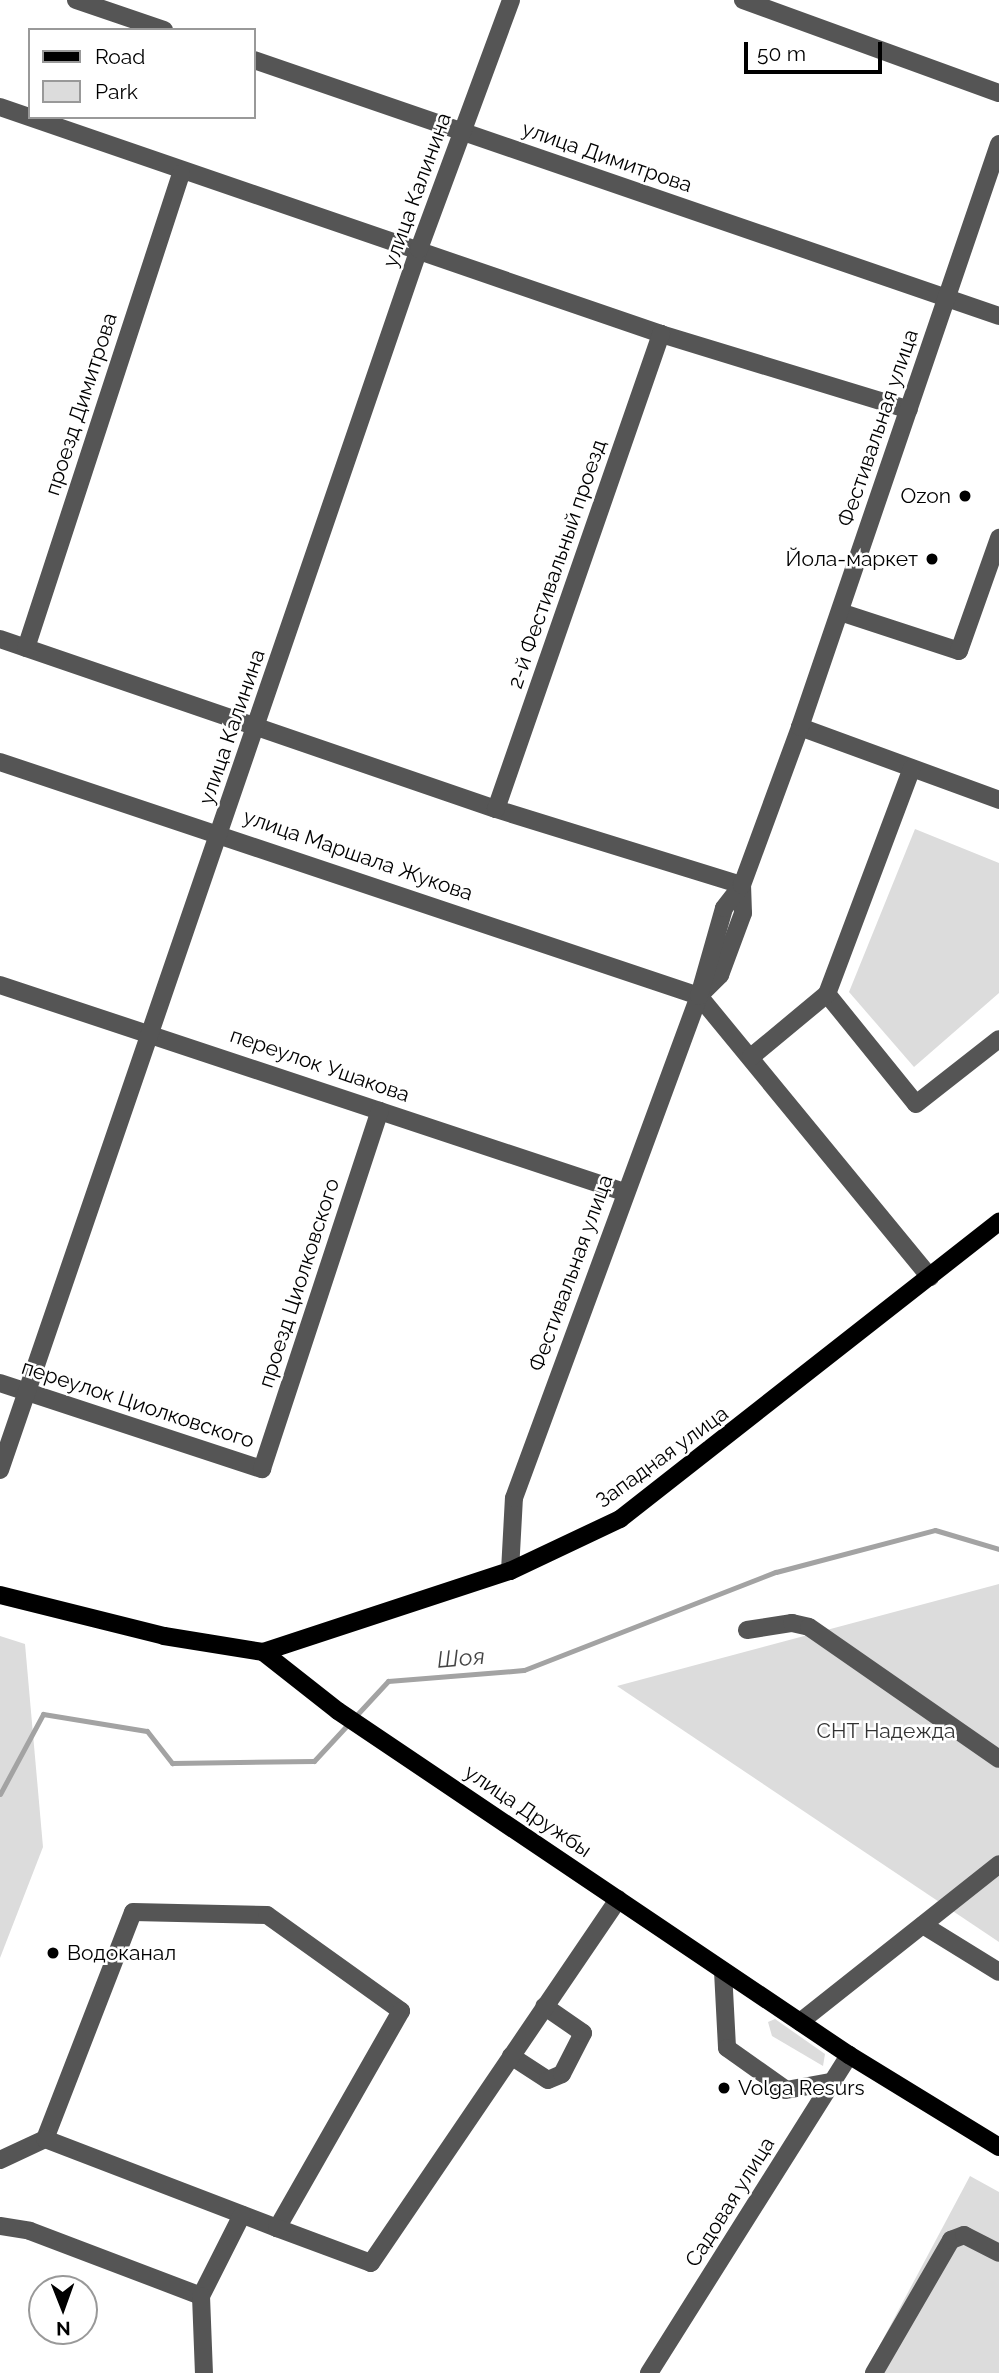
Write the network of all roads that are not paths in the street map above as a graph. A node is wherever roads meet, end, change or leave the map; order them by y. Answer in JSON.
{"nodes":[{"id":1,"x":76,"y":0,"type":"edge"},
{"id":2,"x":511,"y":0,"type":"edge"},
{"id":3,"x":743,"y":0,"type":"edge"},
{"id":4,"x":768,"y":4,"type":"edge"},
{"id":5,"x":158,"y":28,"type":"edge"},
{"id":6,"x":256,"y":61,"type":"edge"},
{"id":7,"x":999,"y":93,"type":"edge"},
{"id":8,"x":0,"y":107,"type":"edge"},
{"id":9,"x":28,"y":117,"type":"edge"},
{"id":10,"x":32,"y":119,"type":"edge"},
{"id":11,"x":463,"y":131,"type":"junction"},
{"id":12,"x":999,"y":144,"type":"edge"},
{"id":13,"x":181,"y":174,"type":"junction"},
{"id":14,"x":419,"y":249,"type":"junction"},
{"id":15,"x":945,"y":297,"type":"junction"},
{"id":16,"x":999,"y":316,"type":"edge"},
{"id":17,"x":661,"y":334,"type":"junction"},
{"id":18,"x":909,"y":410,"type":"junction"},
{"id":19,"x":999,"y":538,"type":"edge"},
{"id":20,"x":839,"y":612,"type":"junction"},
{"id":21,"x":0,"y":639,"type":"edge"},
{"id":22,"x":26,"y":648,"type":"junction"},
{"id":23,"x":256,"y":727,"type":"junction"},
{"id":24,"x":800,"y":727,"type":"junction"},
{"id":25,"x":0,"y":762,"type":"edge"},
{"id":26,"x":912,"y":768,"type":"junction"},
{"id":27,"x":999,"y":800,"type":"edge"},
{"id":28,"x":496,"y":809,"type":"junction"},
{"id":29,"x":221,"y":832,"type":"junction"},
{"id":30,"x":742,"y":885,"type":"junction"},
{"id":31,"x":0,"y":985,"type":"edge"},
{"id":32,"x":827,"y":994,"type":"junction"},
{"id":33,"x":699,"y":996,"type":"junction"},
{"id":34,"x":150,"y":1031,"type":"junction"},
{"id":35,"x":999,"y":1039,"type":"edge"},
{"id":36,"x":751,"y":1058,"type":"junction"},
{"id":37,"x":380,"y":1111,"type":"junction"},
{"id":38,"x":624,"y":1192,"type":"junction"},
{"id":39,"x":999,"y":1222,"type":"edge"},
{"id":40,"x":930,"y":1277,"type":"junction"},
{"id":41,"x":0,"y":1383,"type":"edge"},
{"id":42,"x":24,"y":1391,"type":"junction"},
{"id":43,"x":261,"y":1469,"type":"joint"},
{"id":44,"x":0,"y":1470,"type":"edge"},
{"id":45,"x":510,"y":1571,"type":"junction"},
{"id":46,"x":0,"y":1595,"type":"edge"},
{"id":47,"x":747,"y":1630,"type":"dead end"},
{"id":48,"x":262,"y":1652,"type":"junction"},
{"id":49,"x":999,"y":1759,"type":"edge"},
{"id":50,"x":999,"y":1864,"type":"edge"},
{"id":51,"x":618,"y":1899,"type":"junction"},
{"id":52,"x":923,"y":1925,"type":"junction"},
{"id":53,"x":723,"y":1970,"type":"junction"},
{"id":54,"x":999,"y":1972,"type":"edge"},
{"id":55,"x":544,"y":2006,"type":"junction"},
{"id":56,"x":800,"y":2022,"type":"junction"},
{"id":57,"x":849,"y":2055,"type":"junction"},
{"id":58,"x":511,"y":2056,"type":"junction"},
{"id":59,"x":831,"y":2082,"type":"junction"},
{"id":60,"x":45,"y":2138,"type":"junction"},
{"id":61,"x":999,"y":2147,"type":"edge"},
{"id":62,"x":0,"y":2160,"type":"edge"},
{"id":63,"x":242,"y":2215,"type":"junction"},
{"id":64,"x":0,"y":2226,"type":"edge"},
{"id":65,"x":277,"y":2228,"type":"junction"},
{"id":66,"x":999,"y":2253,"type":"edge"},
{"id":67,"x":201,"y":2296,"type":"junction"},
{"id":68,"x":204,"y":2373,"type":"edge"},
{"id":69,"x":649,"y":2373,"type":"edge"},
{"id":70,"x":874,"y":2373,"type":"edge"}],
"edges":[{"from":1,"to":5,"type":"street"},
{"from":2,"to":11,"type":"street","name":"улица Калинина"},
{"from":3,"to":4,"type":"street"},
{"from":4,"to":7,"type":"street"},
{"from":6,"to":11,"type":"street","name":"улица Димитрова"},
{"from":8,"to":9,"type":"street"},
{"from":10,"to":13,"type":"street"},
{"from":11,"to":14,"type":"street","name":"улица Калинина"},
{"from":11,"to":15,"type":"street","name":"улица Димитрова"},
{"from":12,"to":15,"type":"street","name":"Фестивальная улица"},
{"from":13,"to":14,"type":"street"},
{"from":13,"to":22,"type":"street","name":"проезд Димитрова"},
{"from":14,"to":17,"type":"street"},
{"from":14,"to":23,"type":"street","name":"улица Калинина"},
{"from":15,"to":16,"type":"street","name":"улица Димитрова"},
{"from":15,"to":18,"type":"street","name":"Фестивальная улица"},
{"from":17,"to":18,"type":"street"},
{"from":17,"to":28,"type":"street","name":"2-й Фестивальный проезд"},
{"from":18,"to":20,"type":"street","name":"Фестивальная улица"},
{"from":19,"to":20,"type":"street"},
{"from":20,"to":24,"type":"street","name":"Фестивальная улица"},
{"from":21,"to":22,"type":"street"},
{"from":22,"to":23,"type":"street"},
{"from":23,"to":28,"type":"street"},
{"from":23,"to":29,"type":"street","name":"улица Калинина"},
{"from":24,"to":26,"type":"street"},
{"from":24,"to":30,"type":"street","name":"Фестивальная улица"},
{"from":25,"to":29,"type":"street","name":"улица Маршала Жукова"},
{"from":26,"to":27,"type":"street"},
{"from":26,"to":32,"type":"street"},
{"from":28,"to":30,"type":"street"},
{"from":29,"to":33,"type":"street","name":"улица Маршала Жукова"},
{"from":29,"to":34,"type":"street","name":"улица Калинина"},
{"from":30,"to":33,"type":"street","name":"Фестивальная улица"},
{"from":31,"to":34,"type":"street","name":"переулок Ушакова"},
{"from":32,"to":35,"type":"street"},
{"from":32,"to":36,"type":"street"},
{"from":33,"to":36,"type":"street"},
{"from":33,"to":38,"type":"street","name":"Фестивальная улица"},
{"from":34,"to":37,"type":"street","name":"переулок Ушакова"},
{"from":34,"to":42,"type":"street","name":"улица Калинина"},
{"from":36,"to":40,"type":"street"},
{"from":37,"to":38,"type":"street","name":"переулок Ушакова"},
{"from":37,"to":43,"type":"street","name":"проезд Циолковского"},
{"from":38,"to":45,"type":"street","name":"Фестивальная улица"},
{"from":39,"to":40,"type":"main road","name":"Западная улица"},
{"from":40,"to":45,"type":"main road","name":"Западная улица"},
{"from":41,"to":42,"type":"street","name":"переулок Циолковского"},
{"from":42,"to":43,"type":"street","name":"переулок Циолковского"},
{"from":42,"to":44,"type":"street","name":"улица Калинина"},
{"from":45,"to":48,"type":"main road","name":"Западная улица"},
{"from":46,"to":48,"type":"main road","name":"улица Дружбы"},
{"from":47,"to":49,"type":"street"},
{"from":48,"to":51,"type":"main road","name":"улица Дружбы"},
{"from":50,"to":52,"type":"street"},
{"from":51,"to":53,"type":"main road","name":"улица Дружбы"},
{"from":51,"to":55,"type":"street"},
{"from":52,"to":54,"type":"street"},
{"from":52,"to":56,"type":"street"},
{"from":53,"to":56,"type":"main road","name":"улица Дружбы"},
{"from":53,"to":59,"type":"street"},
{"from":55,"to":58,"type":"street"},
{"from":55,"to":58,"type":"street"},
{"from":56,"to":57,"type":"main road","name":"улица Дружбы"},
{"from":57,"to":59,"type":"street","name":"Садовая улица"},
{"from":57,"to":61,"type":"main road","name":"улица Дружбы"},
{"from":58,"to":65,"type":"street"},
{"from":59,"to":69,"type":"street","name":"Садовая улица"},
{"from":60,"to":62,"type":"street"},
{"from":60,"to":63,"type":"street"},
{"from":60,"to":65,"type":"street"},
{"from":63,"to":65,"type":"street"},
{"from":63,"to":67,"type":"street"},
{"from":64,"to":67,"type":"street"},
{"from":66,"to":70,"type":"street"},
{"from":67,"to":68,"type":"street"}]}
